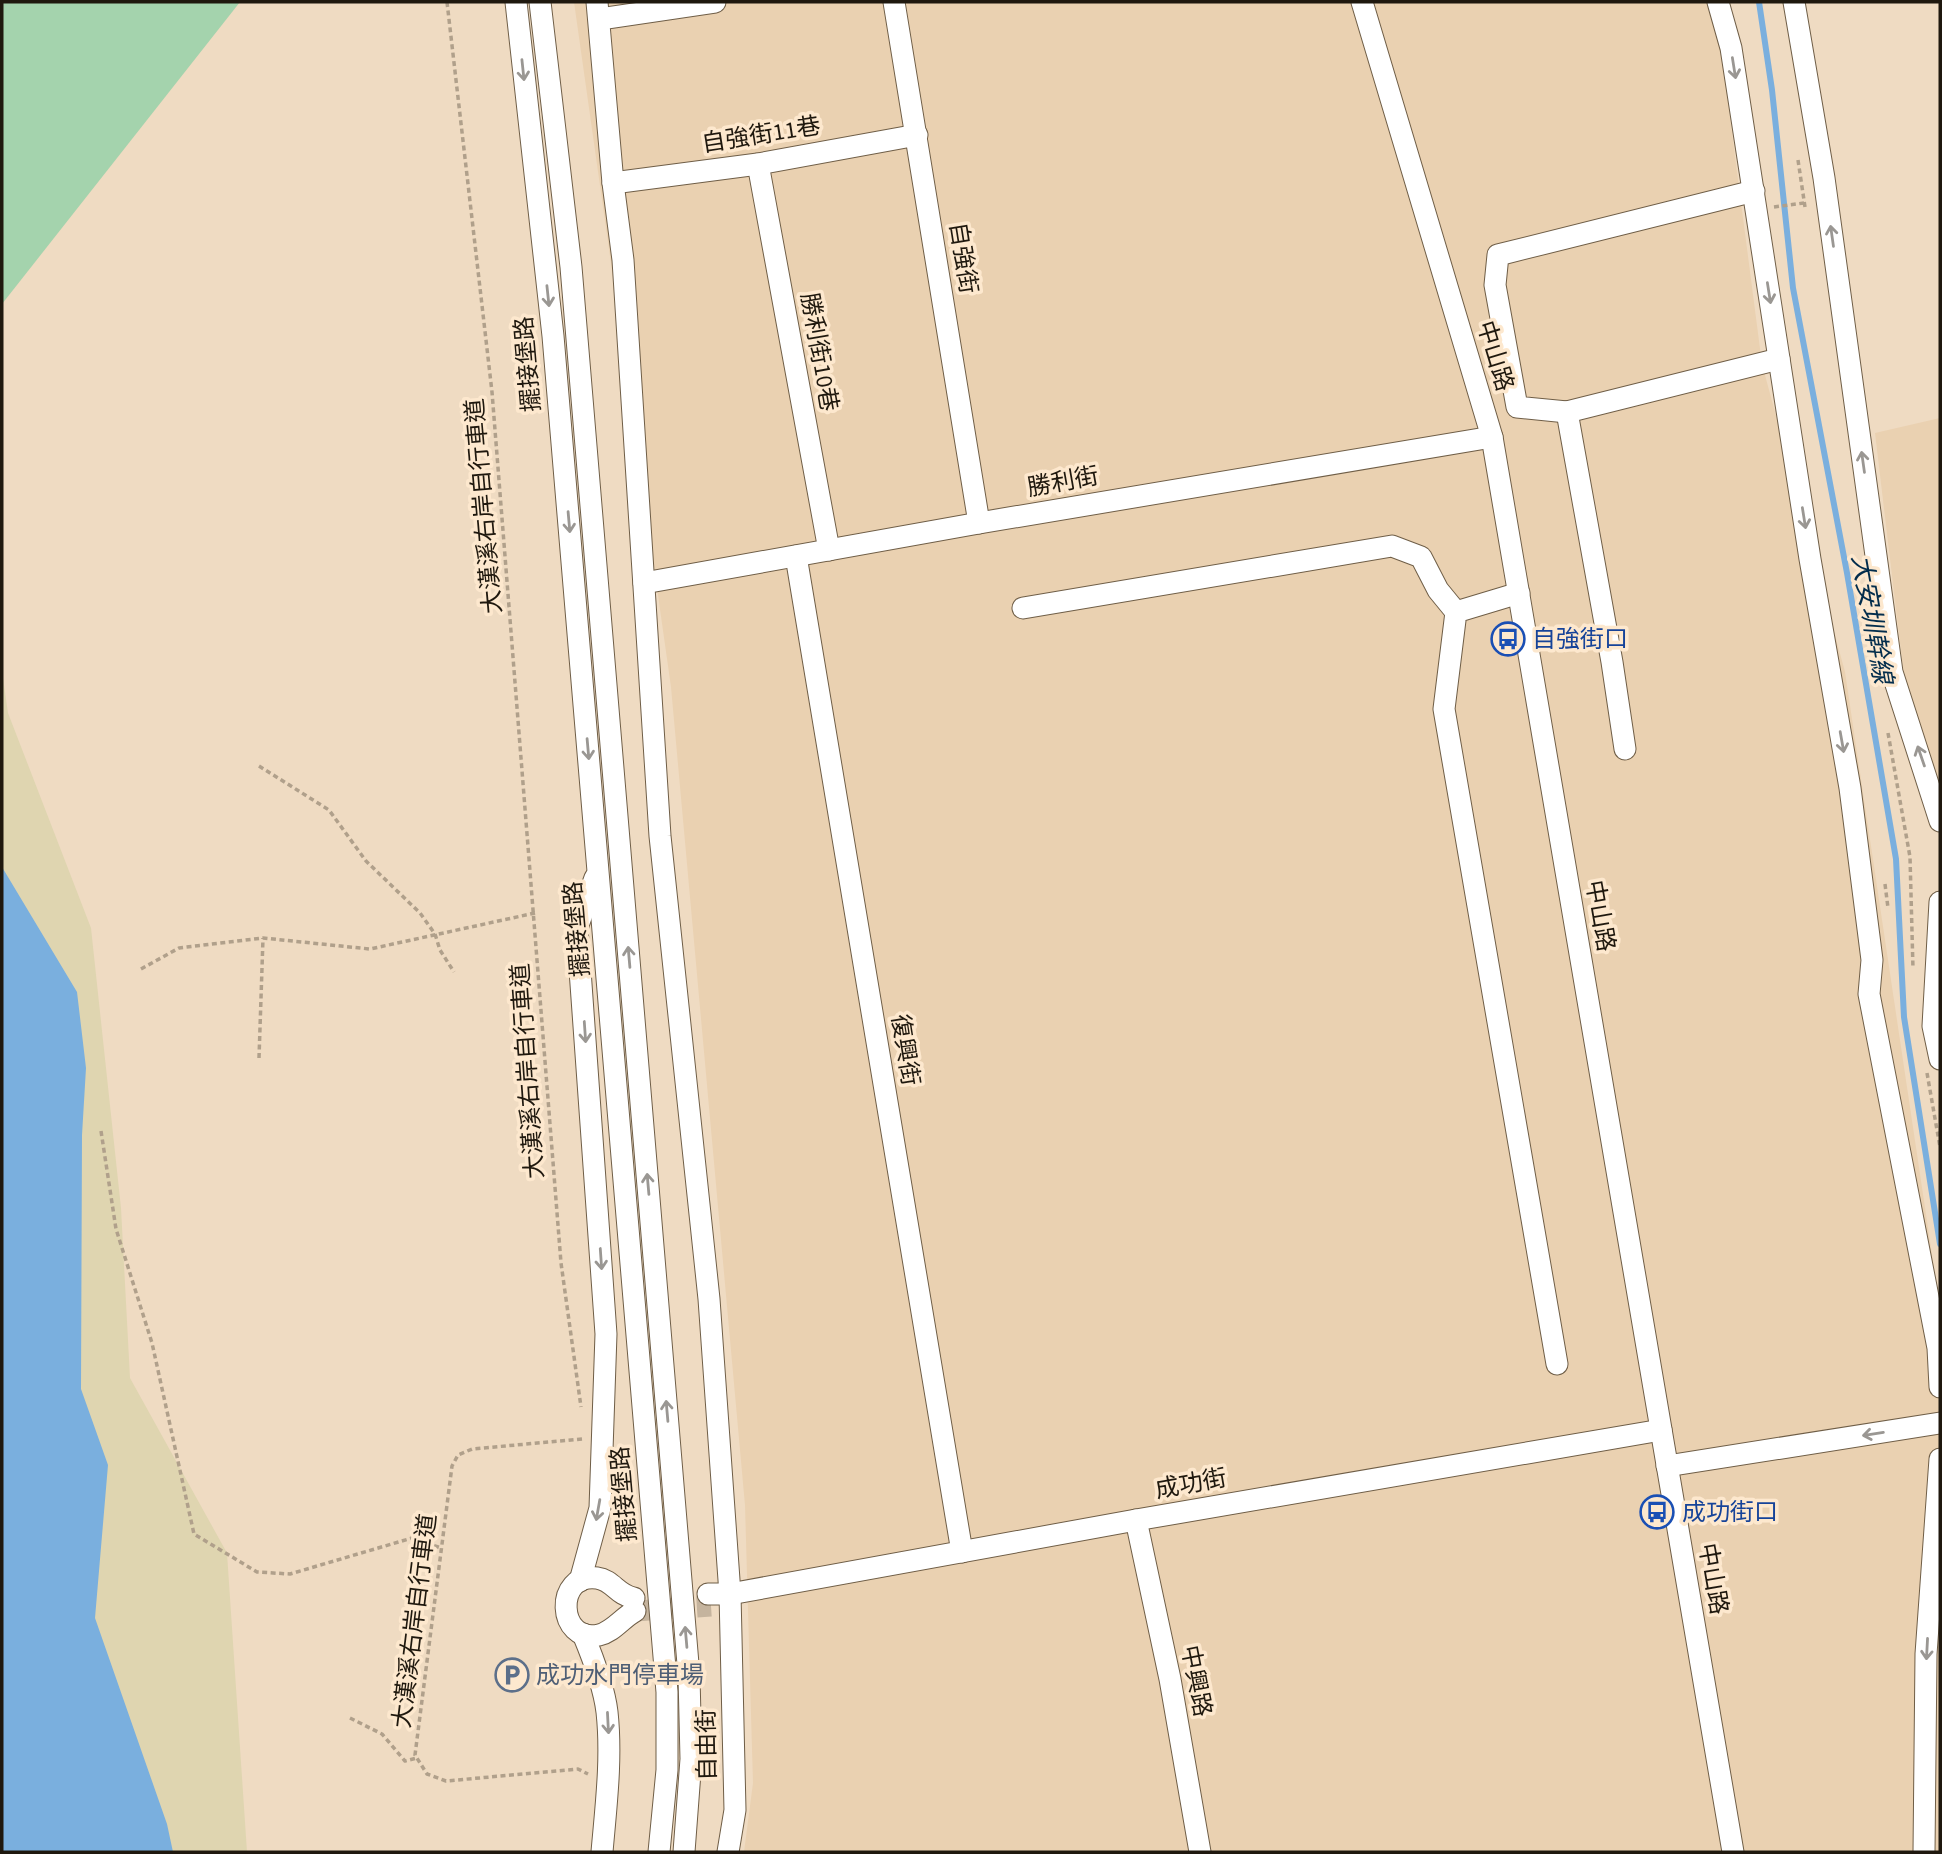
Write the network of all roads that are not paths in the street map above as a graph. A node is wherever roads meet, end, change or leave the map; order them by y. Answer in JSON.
{"nodes":[{"id":1,"x":516,"y":2,"type":"edge"},
{"id":2,"x":540,"y":2,"type":"edge"},
{"id":3,"x":715,"y":2,"type":"edge"},
{"id":4,"x":894,"y":2,"type":"edge"},
{"id":5,"x":1362,"y":2,"type":"edge"},
{"id":6,"x":1718,"y":2,"type":"edge"},
{"id":7,"x":1794,"y":2,"type":"edge"},
{"id":8,"x":599,"y":10,"type":"edge"},
{"id":9,"x":917,"y":135,"type":"junction"},
{"id":10,"x":758,"y":164,"type":"junction"},
{"id":11,"x":613,"y":183,"type":"junction"},
{"id":12,"x":1754,"y":191,"type":"junction"},
{"id":13,"x":1779,"y":359,"type":"junction"},
{"id":14,"x":1567,"y":412,"type":"junction"},
{"id":15,"x":1492,"y":437,"type":"junction"},
{"id":16,"x":979,"y":523,"type":"junction"},
{"id":17,"x":829,"y":550,"type":"junction"},
{"id":18,"x":796,"y":556,"type":"junction"},
{"id":19,"x":644,"y":583,"type":"junction"},
{"id":20,"x":1519,"y":593,"type":"junction"},
{"id":21,"x":1023,"y":608,"type":"dead end"},
{"id":22,"x":1456,"y":612,"type":"junction"},
{"id":23,"x":1625,"y":749,"type":"dead end"},
{"id":24,"x":1940,"y":821,"type":"edge"},
{"id":25,"x":598,"y":870,"type":"junction"},
{"id":26,"x":1940,"y":902,"type":"edge"},
{"id":27,"x":1940,"y":1059,"type":"edge"},
{"id":28,"x":1558,"y":1364,"type":"dead end"},
{"id":29,"x":1940,"y":1387,"type":"edge"},
{"id":30,"x":1940,"y":1423,"type":"edge"},
{"id":31,"x":1661,"y":1430,"type":"junction"},
{"id":32,"x":1940,"y":1459,"type":"edge"},
{"id":33,"x":1667,"y":1466,"type":"junction"},
{"id":34,"x":1136,"y":1520,"type":"junction"},
{"id":35,"x":1938,"y":1535,"type":"edge"},
{"id":36,"x":962,"y":1552,"type":"junction"},
{"id":37,"x":580,"y":1581,"type":"junction"},
{"id":38,"x":730,"y":1594,"type":"junction"},
{"id":39,"x":709,"y":1600,"type":"tunnel mouth"},
{"id":40,"x":583,"y":1634,"type":"junction"},
{"id":41,"x":602,"y":1852,"type":"edge"},
{"id":42,"x":659,"y":1852,"type":"edge"},
{"id":43,"x":684,"y":1852,"type":"edge"},
{"id":44,"x":728,"y":1852,"type":"edge"},
{"id":45,"x":1200,"y":1852,"type":"edge"},
{"id":46,"x":1733,"y":1852,"type":"edge"},
{"id":47,"x":1924,"y":1852,"type":"edge"}],
"edges":[{"from":1,"to":25,"type":"street","name":"擺接堡路","one_way":true},
{"from":43,"to":2,"type":"street","name":"擺接堡路","one_way":true},
{"from":3,"to":8,"type":"street"},
{"from":4,"to":9,"type":"street","name":"自強街"},
{"from":5,"to":15,"type":"street","name":"中山路"},
{"from":6,"to":12,"type":"street","one_way":true},
{"from":24,"to":7,"type":"street","one_way":true},
{"from":8,"to":11,"type":"street","name":"自由街"},
{"from":9,"to":10,"type":"street","name":"自強街11巷"},
{"from":9,"to":16,"type":"street","name":"自強街"},
{"from":10,"to":11,"type":"street","name":"自強街11巷"},
{"from":10,"to":17,"type":"street","name":"勝利街10巷"},
{"from":11,"to":19,"type":"street","name":"自由街"},
{"from":12,"to":13,"type":"street","one_way":true},
{"from":12,"to":14,"type":"street"},
{"from":13,"to":14,"type":"street"},
{"from":13,"to":29,"type":"street","one_way":true},
{"from":14,"to":23,"type":"street"},
{"from":15,"to":16,"type":"street","name":"勝利街"},
{"from":15,"to":20,"type":"street","name":"中山路"},
{"from":16,"to":17,"type":"street","name":"勝利街"},
{"from":17,"to":18,"type":"street","name":"勝利街"},
{"from":18,"to":19,"type":"street","name":"勝利街"},
{"from":18,"to":36,"type":"street","name":"復興街"},
{"from":19,"to":38,"type":"street","name":"自由街"},
{"from":20,"to":22,"type":"street"},
{"from":20,"to":31,"type":"street","name":"中山路"},
{"from":21,"to":22,"type":"street"},
{"from":22,"to":28,"type":"street"},
{"from":25,"to":37,"type":"street","one_way":true},
{"from":25,"to":42,"type":"street","name":"擺接堡路"},
{"from":26,"to":27,"type":"street"},
{"from":30,"to":33,"type":"street","one_way":true},
{"from":31,"to":33,"type":"street","name":"中山路"},
{"from":31,"to":34,"type":"street","name":"成功街"},
{"from":32,"to":35,"type":"street"},
{"from":33,"to":46,"type":"street","name":"中山路"},
{"from":34,"to":36,"type":"street","name":"成功街"},
{"from":34,"to":45,"type":"street","name":"中興路"},
{"from":35,"to":47,"type":"street","one_way":true},
{"from":36,"to":38,"type":"street","name":"成功街"},
{"from":37,"to":40,"type":"street"},
{"from":37,"to":40,"type":"street"},
{"from":38,"to":39,"type":"street","name":"成功街"},
{"from":38,"to":44,"type":"street","name":"自由街"},
{"from":40,"to":41,"type":"street","one_way":true}]}
